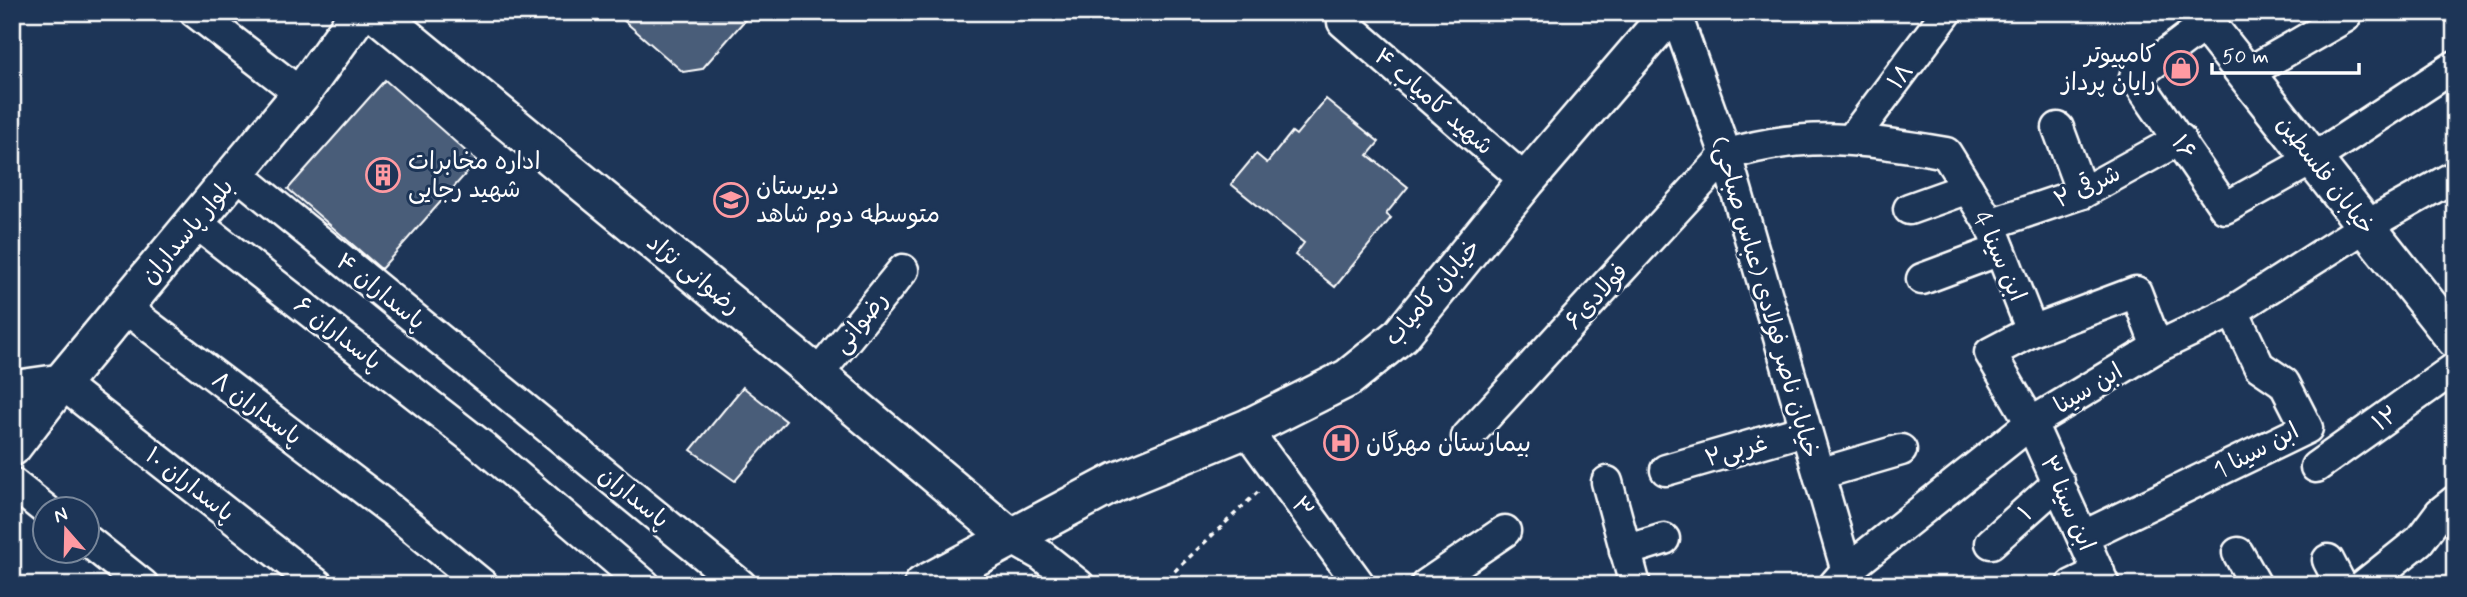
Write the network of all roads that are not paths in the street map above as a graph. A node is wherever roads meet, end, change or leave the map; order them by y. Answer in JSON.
{"nodes":[{"id":1,"x":195,"y":12,"type":"edge"},
{"id":2,"x":359,"y":12,"type":"edge"},
{"id":3,"x":375,"y":12,"type":"edge"},
{"id":4,"x":1673,"y":12,"type":"edge"},
{"id":5,"x":1947,"y":12,"type":"edge"},
{"id":6,"x":2345,"y":17,"type":"dead end"},
{"id":7,"x":2201,"y":18,"type":"edge"},
{"id":8,"x":1343,"y":22,"type":"dead end"},
{"id":9,"x":2455,"y":66,"type":"edge"},
{"id":10,"x":2246,"y":74,"type":"junction"},
{"id":11,"x":301,"y":94,"type":"junction"},
{"id":12,"x":2058,"y":128,"type":"dead end"},
{"id":13,"x":1852,"y":139,"type":"junction"},
{"id":14,"x":2180,"y":139,"type":"junction"},
{"id":15,"x":1726,"y":155,"type":"junction"},
{"id":16,"x":2313,"y":159,"type":"junction"},
{"id":17,"x":236,"y":173,"type":"junction"},
{"id":18,"x":2455,"y":176,"type":"edge"},
{"id":19,"x":1526,"y":181,"type":"junction"},
{"id":20,"x":1968,"y":188,"type":"junction"},
{"id":21,"x":2082,"y":193,"type":"junction"},
{"id":22,"x":1909,"y":209,"type":"dead end"},
{"id":23,"x":195,"y":222,"type":"junction"},
{"id":24,"x":2366,"y":226,"type":"junction"},
{"id":25,"x":1995,"y":237,"type":"junction"},
{"id":26,"x":903,"y":270,"type":"dead end"},
{"id":27,"x":1922,"y":279,"type":"dead end"},
{"id":28,"x":124,"y":307,"type":"junction"},
{"id":29,"x":2444,"y":307,"type":"edge"},
{"id":30,"x":2233,"y":311,"type":"junction"},
{"id":31,"x":2032,"y":331,"type":"junction"},
{"id":32,"x":2455,"y":338,"type":"edge"},
{"id":33,"x":2157,"y":347,"type":"junction"},
{"id":34,"x":2455,"y":368,"type":"edge"},
{"id":35,"x":817,"y":374,"type":"junction"},
{"id":36,"x":61,"y":383,"type":"junction"},
{"id":37,"x":12,"y":390,"type":"edge"},
{"id":38,"x":527,"y":409,"type":"joint"},
{"id":39,"x":2031,"y":423,"type":"junction"},
{"id":40,"x":1246,"y":429,"type":"junction"},
{"id":41,"x":1805,"y":430,"type":"junction"},
{"id":42,"x":1466,"y":437,"type":"dead end"},
{"id":43,"x":12,"y":447,"type":"edge"},
{"id":44,"x":1901,"y":450,"type":"dead end"},
{"id":45,"x":2316,"y":467,"type":"dead end"},
{"id":46,"x":1666,"y":470,"type":"dead end"},
{"id":47,"x":1819,"y":474,"type":"junction"},
{"id":48,"x":1606,"y":482,"type":"dead end"},
{"id":49,"x":2059,"y":482,"type":"junction"},
{"id":50,"x":12,"y":483,"type":"edge"},
{"id":51,"x":32,"y":498,"type":"edge"},
{"id":52,"x":2455,"y":501,"type":"edge"},
{"id":53,"x":1505,"y":531,"type":"dead end"},
{"id":54,"x":2084,"y":536,"type":"junction"},
{"id":55,"x":1011,"y":538,"type":"junction"},
{"id":56,"x":1664,"y":539,"type":"dead end"},
{"id":57,"x":1991,"y":543,"type":"dead end"},
{"id":58,"x":1625,"y":551,"type":"junction"},
{"id":59,"x":102,"y":552,"type":"edge"},
{"id":60,"x":2238,"y":553,"type":"dead end"},
{"id":61,"x":2399,"y":574,"type":"edge"},
{"id":62,"x":2101,"y":578,"type":"edge"},
{"id":63,"x":1844,"y":580,"type":"edge"},
{"id":64,"x":143,"y":585,"type":"edge"},
{"id":65,"x":318,"y":585,"type":"edge"},
{"id":66,"x":483,"y":585,"type":"edge"},
{"id":67,"x":645,"y":585,"type":"edge"},
{"id":68,"x":741,"y":585,"type":"edge"},
{"id":69,"x":923,"y":585,"type":"edge"},
{"id":70,"x":1079,"y":585,"type":"edge"},
{"id":71,"x":1360,"y":585,"type":"edge"},
{"id":72,"x":1426,"y":585,"type":"edge"},
{"id":73,"x":1634,"y":585,"type":"edge"},
{"id":74,"x":2072,"y":585,"type":"edge"},
{"id":75,"x":2256,"y":585,"type":"edge"},
{"id":76,"x":2364,"y":585,"type":"edge"}],
"edges":[{"from":1,"to":11,"type":"street"},
{"from":2,"to":11,"type":"main road","name":"بلوار پاسداران"},
{"from":3,"to":35,"type":"main road","name":"رضوانی نژاد"},
{"from":4,"to":15,"type":"street","name":"خیابان ناصر فولادی (عباس صباحی)"},
{"from":4,"to":19,"type":"main road","name":"خیابان کامیاب"},
{"from":5,"to":13,"type":"street","name":"۱۸"},
{"from":6,"to":10,"type":"street"},
{"from":7,"to":10,"type":"main road","name":"خیابان فلسطین"},
{"from":7,"to":14,"type":"street","name":"۱۶"},
{"from":8,"to":19,"type":"street","name":"شهید کامیاب ۴"},
{"from":9,"to":16,"type":"street"},
{"from":10,"to":16,"type":"main road","name":"خیابان فلسطین"},
{"from":11,"to":17,"type":"main road","name":"بلوار پاسداران"},
{"from":12,"to":21,"type":"street"},
{"from":13,"to":15,"type":"street","name":"ابن سینا 4"},
{"from":13,"to":20,"type":"street","name":"ابن سینا 4"},
{"from":14,"to":16,"type":"street","name":"۱۶"},
{"from":14,"to":21,"type":"street","name":"۲ شرقی"},
{"from":15,"to":41,"type":"street","name":"خیابان ناصر فولادی (عباس صباحی)"},
{"from":15,"to":42,"type":"street","name":"فولادی۶"},
{"from":16,"to":24,"type":"main road","name":"خیابان فلسطین"},
{"from":17,"to":23,"type":"main road","name":"بلوار پاسداران"},
{"from":17,"to":38,"type":"street","name":"پاسداران ۴"},
{"from":18,"to":24,"type":"street","name":"ابن سینا"},
{"from":19,"to":40,"type":"main road","name":"خیابان کامیاب"},
{"from":20,"to":22,"type":"street"},
{"from":20,"to":25,"type":"street","name":"ابن سینا 4"},
{"from":21,"to":25,"type":"street","name":"۲ شرقی"},
{"from":23,"to":28,"type":"main road","name":"بلوار پاسداران"},
{"from":23,"to":67,"type":"street","name":"پاسداران ۶"},
{"from":24,"to":29,"type":"main road","name":"خیابان فلسطین"},
{"from":24,"to":30,"type":"street","name":"ابن سینا"},
{"from":25,"to":27,"type":"street"},
{"from":25,"to":31,"type":"street","name":"ابن سینا 4"},
{"from":26,"to":35,"type":"street","name":"رضوانی"},
{"from":28,"to":36,"type":"main road","name":"بلوار پاسداران"},
{"from":28,"to":66,"type":"street","name":"پاسداران ۸"},
{"from":29,"to":32,"type":"main road","name":"خیابان فلسطین"},
{"from":30,"to":33,"type":"street","name":"ابن سینا"},
{"from":30,"to":54,"type":"street","name":"ابن سینا 1"},
{"from":31,"to":33,"type":"street"},
{"from":31,"to":39,"type":"street","name":"ابن سینا 4"},
{"from":33,"to":39,"type":"street","name":"ابن سینا"},
{"from":34,"to":45,"type":"street","name":"۱۲"},
{"from":35,"to":55,"type":"main road","name":"رضوانی نژاد"},
{"from":36,"to":37,"type":"main road"},
{"from":36,"to":43,"type":"main road","name":"بلوار پاسداران"},
{"from":36,"to":65,"type":"street","name":"پاسداران ۱۰"},
{"from":38,"to":68,"type":"street","name":"پاسداران"},
{"from":39,"to":49,"type":"street","name":"ابن سینا ۳"},
{"from":39,"to":63,"type":"street","name":"ابن سینا"},
{"from":40,"to":55,"type":"main road","name":"خیابان کامیاب"},
{"from":40,"to":71,"type":"street","name":"۳"},
{"from":41,"to":46,"type":"street","name":"غربی۲"},
{"from":41,"to":47,"type":"street","name":"خیابان ناصر فولادی (عباس صباحی)"},
{"from":44,"to":47,"type":"street"},
{"from":47,"to":63,"type":"street","name":"خیابان ناصر فولادی (عباس صباحی)"},
{"from":48,"to":58,"type":"street"},
{"from":49,"to":54,"type":"street","name":"ابن سینا ۳"},
{"from":49,"to":57,"type":"street","name":"۱"},
{"from":50,"to":51,"type":"street"},
{"from":52,"to":61,"type":"street"},
{"from":53,"to":72,"type":"street"},
{"from":54,"to":62,"type":"street","name":"ابن سینا ۳"},
{"from":55,"to":69,"type":"main road","name":"خیابان کامیاب"},
{"from":55,"to":70,"type":"street"},
{"from":56,"to":58,"type":"street"},
{"from":58,"to":73,"type":"street"},
{"from":59,"to":64,"type":"street"},
{"from":60,"to":75,"type":"street"},
{"from":61,"to":76,"type":"street"},
{"from":62,"to":74,"type":"street"}]}
